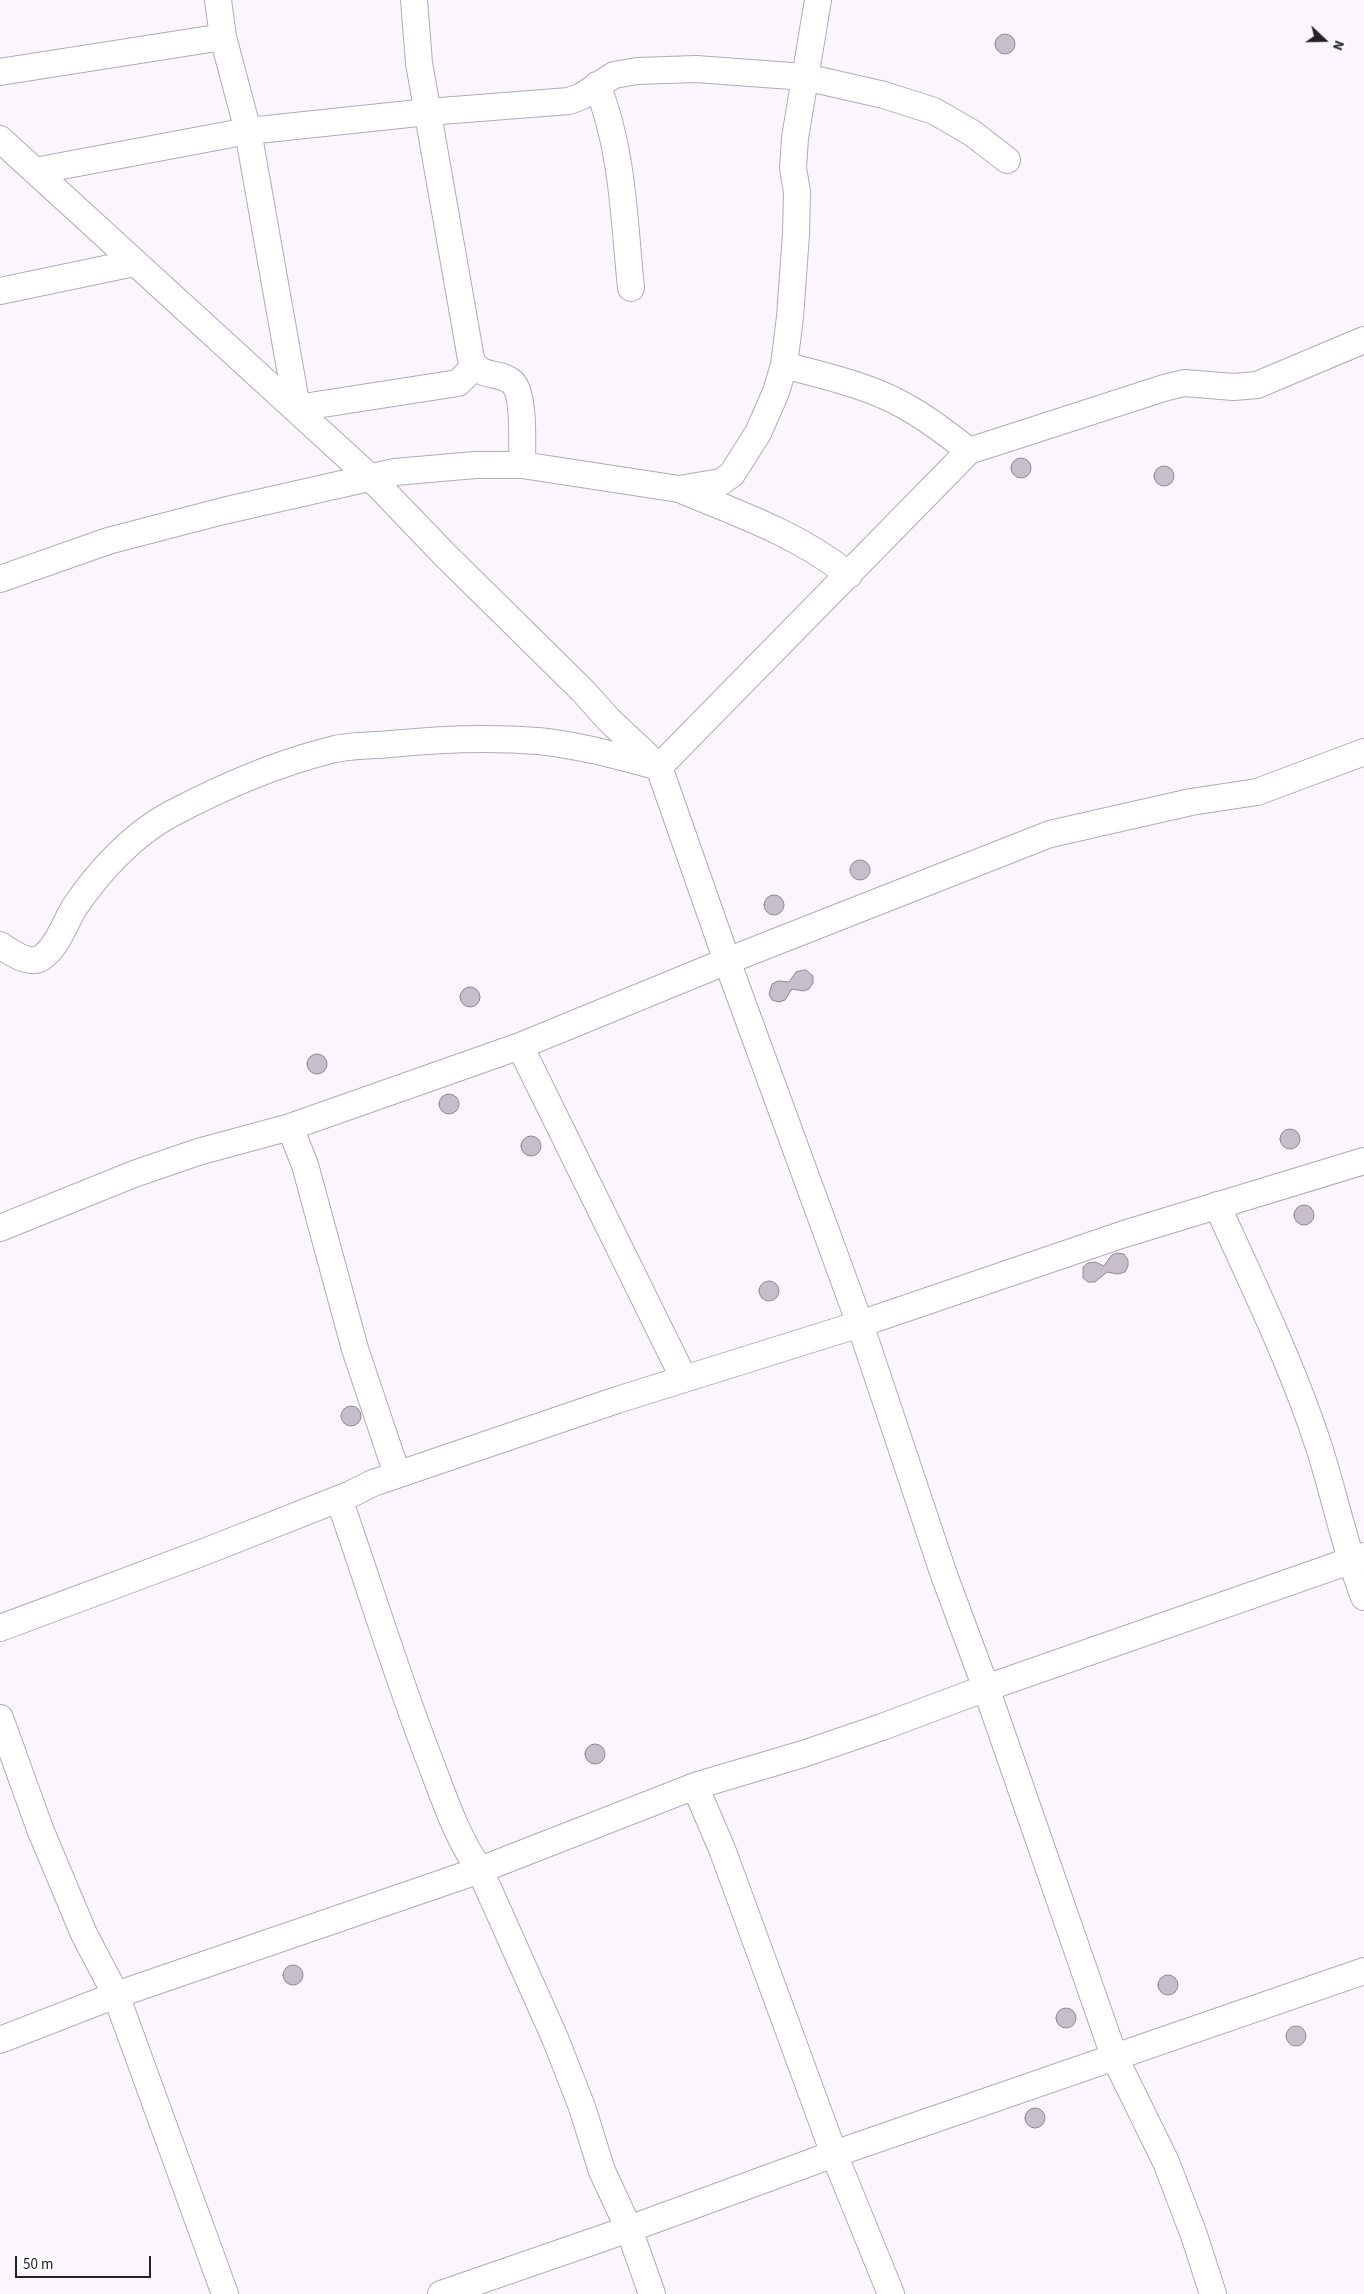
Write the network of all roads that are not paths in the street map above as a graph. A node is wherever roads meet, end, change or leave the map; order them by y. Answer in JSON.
{"nodes":[{"id":1,"x":218,"y":0,"type":"edge"},
{"id":2,"x":414,"y":0,"type":"edge"},
{"id":3,"x":818,"y":0,"type":"edge"},
{"id":4,"x":224,"y":37,"type":"junction"},
{"id":5,"x":0,"y":72,"type":"edge"},
{"id":6,"x":805,"y":77,"type":"junction"},
{"id":7,"x":597,"y":85,"type":"junction"},
{"id":8,"x":428,"y":112,"type":"junction"},
{"id":9,"x":248,"y":131,"type":"junction"},
{"id":10,"x":0,"y":139,"type":"edge"},
{"id":11,"x":1007,"y":160,"type":"dead end"},
{"id":12,"x":35,"y":171,"type":"junction"},
{"id":13,"x":134,"y":263,"type":"junction"},
{"id":14,"x":631,"y":288,"type":"dead end"},
{"id":15,"x":0,"y":291,"type":"edge"},
{"id":16,"x":1364,"y":340,"type":"edge"},
{"id":17,"x":784,"y":365,"type":"junction"},
{"id":18,"x":474,"y":367,"type":"junction"},
{"id":19,"x":297,"y":408,"type":"junction"},
{"id":20,"x":969,"y":451,"type":"junction"},
{"id":21,"x":522,"y":465,"type":"junction"},
{"id":22,"x":372,"y":479,"type":"junction"},
{"id":23,"x":679,"y":489,"type":"junction"},
{"id":24,"x":849,"y":575,"type":"junction"},
{"id":25,"x":0,"y":578,"type":"edge"},
{"id":26,"x":1364,"y":752,"type":"edge"},
{"id":27,"x":659,"y":767,"type":"junction"},
{"id":28,"x":0,"y":945,"type":"edge"},
{"id":29,"x":727,"y":961,"type":"junction"},
{"id":30,"x":520,"y":1046,"type":"junction"},
{"id":31,"x":290,"y":1127,"type":"junction"},
{"id":32,"x":1364,"y":1161,"type":"edge"},
{"id":33,"x":1217,"y":1205,"type":"junction"},
{"id":34,"x":0,"y":1228,"type":"edge"},
{"id":35,"x":860,"y":1324,"type":"junction"},
{"id":36,"x":684,"y":1379,"type":"junction"},
{"id":37,"x":397,"y":1474,"type":"junction"},
{"id":38,"x":339,"y":1499,"type":"junction"},
{"id":39,"x":1357,"y":1559,"type":"edge"},
{"id":40,"x":1364,"y":1597,"type":"edge"},
{"id":41,"x":0,"y":1628,"type":"edge"},
{"id":42,"x":986,"y":1688,"type":"junction"},
{"id":43,"x":0,"y":1718,"type":"edge"},
{"id":44,"x":695,"y":1786,"type":"junction"},
{"id":45,"x":480,"y":1870,"type":"junction"},
{"id":46,"x":1364,"y":1971,"type":"edge"},
{"id":47,"x":116,"y":1995,"type":"junction"},
{"id":48,"x":0,"y":2040,"type":"edge"},
{"id":49,"x":1114,"y":2056,"type":"junction"},
{"id":50,"x":834,"y":2154,"type":"junction"},
{"id":51,"x":629,"y":2229,"type":"junction"},
{"id":52,"x":225,"y":2294,"type":"edge"},
{"id":53,"x":442,"y":2294,"type":"edge"},
{"id":54,"x":652,"y":2294,"type":"edge"},
{"id":55,"x":891,"y":2294,"type":"edge"},
{"id":56,"x":1213,"y":2294,"type":"edge"}],
"edges":[{"from":1,"to":4,"type":"street"},
{"from":2,"to":8,"type":"street"},
{"from":3,"to":6,"type":"street"},
{"from":4,"to":5,"type":"street"},
{"from":4,"to":9,"type":"street"},
{"from":6,"to":7,"type":"street"},
{"from":6,"to":11,"type":"street"},
{"from":6,"to":17,"type":"street"},
{"from":7,"to":8,"type":"street"},
{"from":7,"to":14,"type":"street"},
{"from":8,"to":9,"type":"street"},
{"from":8,"to":18,"type":"street"},
{"from":9,"to":12,"type":"street"},
{"from":9,"to":19,"type":"street"},
{"from":10,"to":12,"type":"street"},
{"from":12,"to":13,"type":"street"},
{"from":13,"to":15,"type":"street"},
{"from":13,"to":19,"type":"street"},
{"from":16,"to":20,"type":"street"},
{"from":17,"to":20,"type":"street"},
{"from":17,"to":23,"type":"street"},
{"from":18,"to":19,"type":"street"},
{"from":18,"to":21,"type":"street"},
{"from":19,"to":22,"type":"street"},
{"from":20,"to":24,"type":"street"},
{"from":21,"to":22,"type":"street"},
{"from":21,"to":23,"type":"street"},
{"from":22,"to":25,"type":"street"},
{"from":22,"to":27,"type":"street"},
{"from":23,"to":24,"type":"street"},
{"from":24,"to":27,"type":"street"},
{"from":26,"to":29,"type":"street"},
{"from":27,"to":28,"type":"street"},
{"from":27,"to":29,"type":"street"},
{"from":29,"to":30,"type":"street"},
{"from":29,"to":35,"type":"street"},
{"from":30,"to":31,"type":"street"},
{"from":30,"to":36,"type":"street"},
{"from":31,"to":34,"type":"street"},
{"from":31,"to":37,"type":"street"},
{"from":32,"to":33,"type":"street"},
{"from":33,"to":35,"type":"street"},
{"from":33,"to":39,"type":"street"},
{"from":35,"to":36,"type":"street"},
{"from":35,"to":42,"type":"street"},
{"from":36,"to":37,"type":"street"},
{"from":37,"to":38,"type":"street"},
{"from":38,"to":41,"type":"street"},
{"from":38,"to":45,"type":"street"},
{"from":39,"to":40,"type":"street"},
{"from":39,"to":42,"type":"street"},
{"from":42,"to":44,"type":"street"},
{"from":42,"to":49,"type":"street"},
{"from":43,"to":47,"type":"street"},
{"from":44,"to":45,"type":"street"},
{"from":44,"to":50,"type":"street"},
{"from":45,"to":47,"type":"street"},
{"from":45,"to":51,"type":"street"},
{"from":46,"to":49,"type":"street"},
{"from":47,"to":48,"type":"street"},
{"from":47,"to":52,"type":"street"},
{"from":49,"to":50,"type":"street"},
{"from":49,"to":56,"type":"street"},
{"from":50,"to":51,"type":"street"},
{"from":50,"to":55,"type":"street"},
{"from":51,"to":53,"type":"street"},
{"from":51,"to":54,"type":"street"}]}
